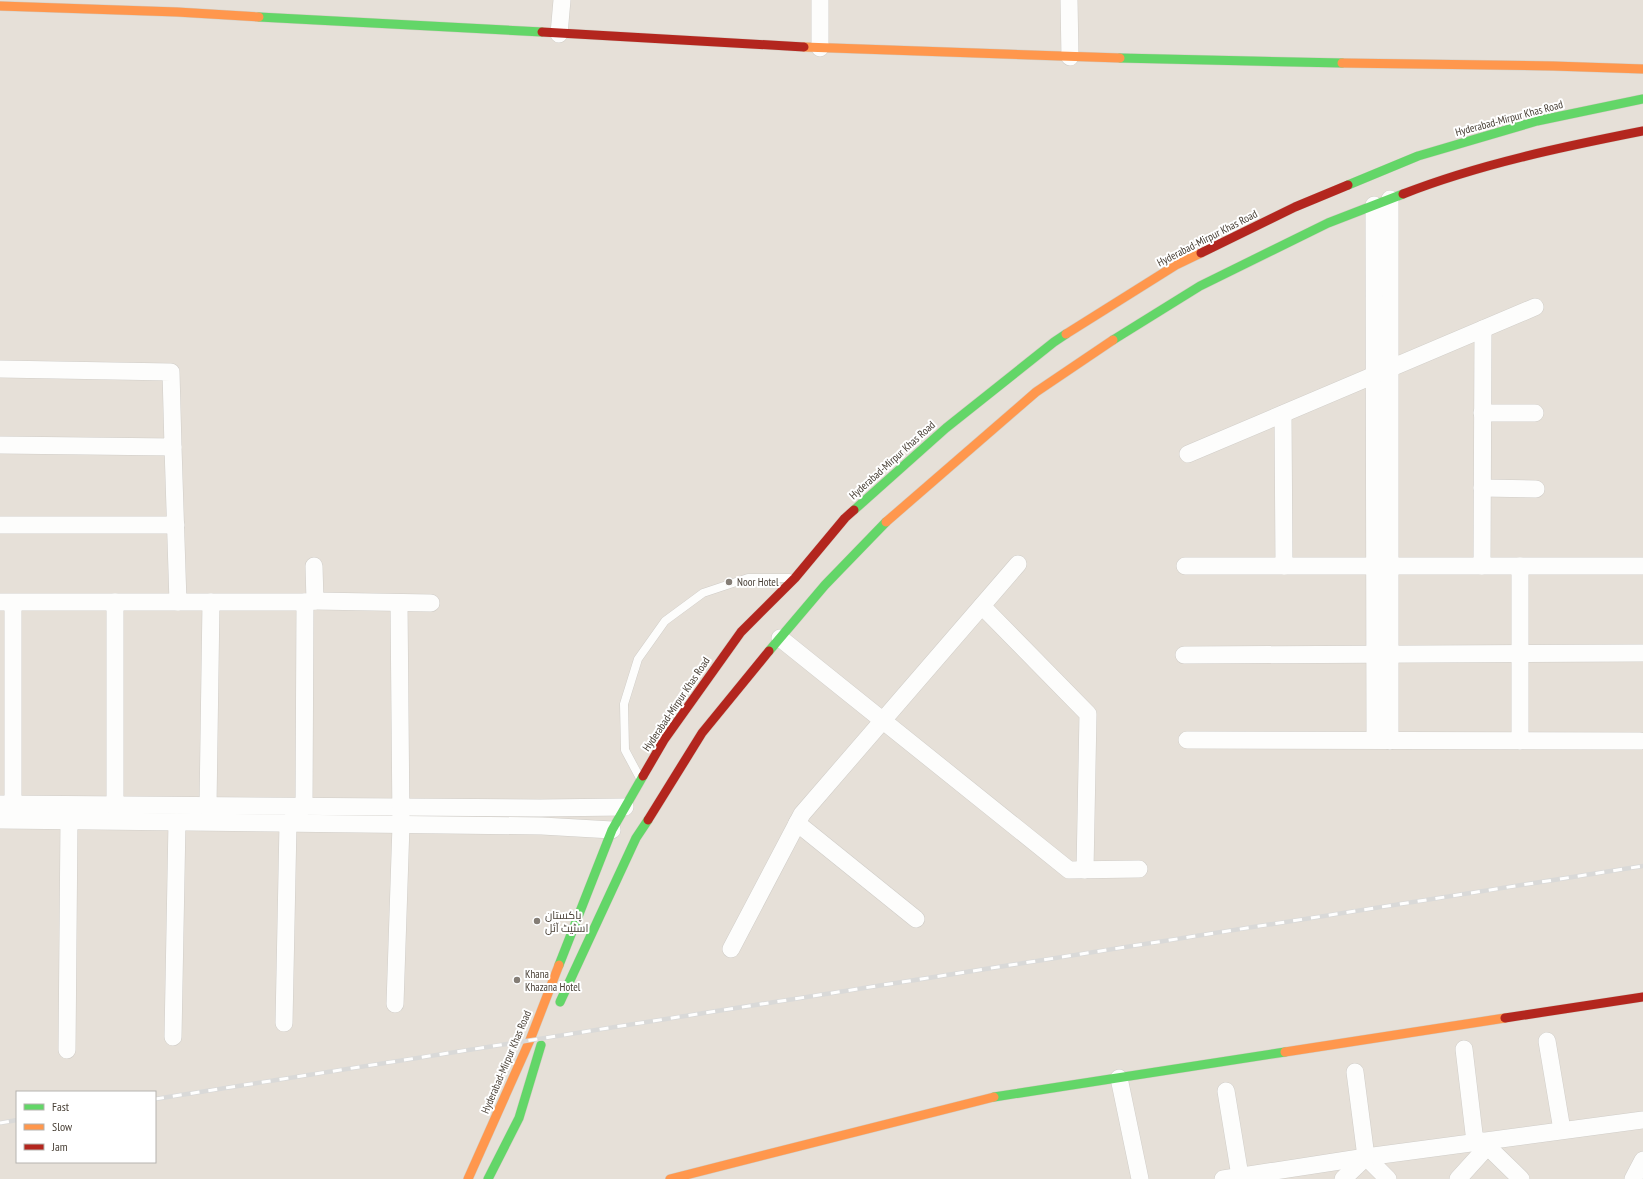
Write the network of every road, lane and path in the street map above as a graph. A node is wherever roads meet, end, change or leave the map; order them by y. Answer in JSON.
{"nodes":[{"id":1,"x":562,"y":0,"type":"edge"},
{"id":2,"x":820,"y":0,"type":"edge"},
{"id":3,"x":1069,"y":0,"type":"edge"},
{"id":4,"x":0,"y":6,"type":"edge"},
{"id":5,"x":176,"y":6,"type":"edge"},
{"id":6,"x":559,"y":34,"type":"junction"},
{"id":7,"x":820,"y":48,"type":"junction"},
{"id":8,"x":1070,"y":57,"type":"junction"},
{"id":9,"x":1643,"y":69,"type":"edge"},
{"id":10,"x":1643,"y":99,"type":"edge"},
{"id":11,"x":1643,"y":131,"type":"edge"},
{"id":12,"x":1390,"y":199,"type":"junction"},
{"id":13,"x":1374,"y":205,"type":"junction"},
{"id":14,"x":1535,"y":307,"type":"dead end"},
{"id":15,"x":1483,"y":329,"type":"junction"},
{"id":16,"x":1390,"y":368,"type":"junction"},
{"id":17,"x":0,"y":369,"type":"edge"},
{"id":18,"x":1374,"y":375,"type":"junction"},
{"id":19,"x":1482,"y":413,"type":"junction"},
{"id":20,"x":1535,"y":413,"type":"dead end"},
{"id":21,"x":1282,"y":414,"type":"junction"},
{"id":22,"x":0,"y":445,"type":"edge"},
{"id":23,"x":174,"y":447,"type":"junction"},
{"id":24,"x":1188,"y":454,"type":"dead end"},
{"id":25,"x":1482,"y":488,"type":"junction"},
{"id":26,"x":1536,"y":489,"type":"dead end"},
{"id":27,"x":0,"y":525,"type":"edge"},
{"id":28,"x":176,"y":525,"type":"junction"},
{"id":29,"x":1018,"y":564,"type":"dead end"},
{"id":30,"x":314,"y":566,"type":"dead end"},
{"id":31,"x":1185,"y":566,"type":"dead end"},
{"id":32,"x":1284,"y":566,"type":"junction"},
{"id":33,"x":1382,"y":566,"type":"junction"},
{"id":34,"x":1482,"y":566,"type":"junction"},
{"id":35,"x":1520,"y":566,"type":"junction"},
{"id":36,"x":1643,"y":566,"type":"edge"},
{"id":37,"x":795,"y":578,"type":"junction"},
{"id":38,"x":310,"y":601,"type":"junction"},
{"id":39,"x":6,"y":602,"type":"edge"},
{"id":40,"x":115,"y":602,"type":"junction"},
{"id":41,"x":178,"y":602,"type":"junction"},
{"id":42,"x":211,"y":602,"type":"junction"},
{"id":43,"x":399,"y":602,"type":"junction"},
{"id":44,"x":431,"y":603,"type":"dead end"},
{"id":45,"x":982,"y":606,"type":"junction"},
{"id":46,"x":780,"y":638,"type":"junction"},
{"id":47,"x":1643,"y":653,"type":"edge"},
{"id":48,"x":1383,"y":654,"type":"junction"},
{"id":49,"x":1520,"y":654,"type":"junction"},
{"id":50,"x":1184,"y":655,"type":"dead end"},
{"id":51,"x":883,"y":720,"type":"junction"},
{"id":52,"x":1187,"y":740,"type":"dead end"},
{"id":53,"x":1383,"y":740,"type":"junction"},
{"id":54,"x":1520,"y":741,"type":"junction"},
{"id":55,"x":1640,"y":741,"type":"dead end"},
{"id":56,"x":642,"y":780,"type":"junction"},
{"id":57,"x":115,"y":805,"type":"junction"},
{"id":58,"x":208,"y":806,"type":"junction"},
{"id":59,"x":304,"y":806,"type":"junction"},
{"id":60,"x":401,"y":807,"type":"junction"},
{"id":61,"x":625,"y":807,"type":"junction"},
{"id":62,"x":6,"y":812,"type":"edge"},
{"id":63,"x":69,"y":821,"type":"junction"},
{"id":64,"x":177,"y":822,"type":"junction"},
{"id":65,"x":797,"y":823,"type":"junction"},
{"id":66,"x":288,"y":824,"type":"junction"},
{"id":67,"x":401,"y":825,"type":"junction"},
{"id":68,"x":612,"y":830,"type":"junction"},
{"id":69,"x":1139,"y":869,"type":"dead end"},
{"id":70,"x":1085,"y":870,"type":"junction"},
{"id":71,"x":916,"y":919,"type":"dead end"},
{"id":72,"x":731,"y":949,"type":"dead end"},
{"id":73,"x":1643,"y":997,"type":"edge"},
{"id":74,"x":395,"y":1004,"type":"dead end"},
{"id":75,"x":556,"y":1009,"type":"dead end"},
{"id":76,"x":284,"y":1023,"type":"dead end"},
{"id":77,"x":173,"y":1037,"type":"dead end"},
{"id":78,"x":543,"y":1038,"type":"dead end"},
{"id":79,"x":1547,"y":1041,"type":"dead end"},
{"id":80,"x":1464,"y":1049,"type":"dead end"},
{"id":81,"x":67,"y":1050,"type":"dead end"},
{"id":82,"x":1355,"y":1072,"type":"dead end"},
{"id":83,"x":1119,"y":1078,"type":"junction"},
{"id":84,"x":1226,"y":1091,"type":"dead end"},
{"id":85,"x":1643,"y":1120,"type":"edge"},
{"id":86,"x":1562,"y":1130,"type":"junction"},
{"id":87,"x":1482,"y":1143,"type":"junction"},
{"id":88,"x":1366,"y":1157,"type":"junction"},
{"id":89,"x":1643,"y":1160,"type":"edge"},
{"id":90,"x":1242,"y":1178,"type":"edge"},
{"id":91,"x":468,"y":1179,"type":"edge"},
{"id":92,"x":488,"y":1179,"type":"edge"},
{"id":93,"x":670,"y":1179,"type":"edge"},
{"id":94,"x":1140,"y":1179,"type":"edge"},
{"id":95,"x":1223,"y":1179,"type":"edge"},
{"id":96,"x":1343,"y":1179,"type":"edge"},
{"id":97,"x":1388,"y":1179,"type":"edge"},
{"id":98,"x":1458,"y":1179,"type":"edge"},
{"id":99,"x":1522,"y":1179,"type":"edge"},
{"id":100,"x":1633,"y":1179,"type":"edge"}],
"edges":[{"from":1,"to":6,"type":"street"},
{"from":2,"to":7,"type":"street"},
{"from":3,"to":8,"type":"street"},
{"from":4,"to":5,"type":"main road"},
{"from":5,"to":6,"type":"main road"},
{"from":6,"to":7,"type":"main road"},
{"from":7,"to":8,"type":"main road"},
{"from":8,"to":9,"type":"main road"},
{"from":10,"to":37,"type":"main road","name":"Hyderabad-Mirpur Khas Road"},
{"from":11,"to":12,"type":"main road"},
{"from":12,"to":13,"type":"main road"},
{"from":12,"to":16,"type":"street"},
{"from":13,"to":18,"type":"street"},
{"from":13,"to":46,"type":"main road"},
{"from":14,"to":15,"type":"street"},
{"from":15,"to":16,"type":"street"},
{"from":15,"to":19,"type":"street"},
{"from":16,"to":18,"type":"street"},
{"from":16,"to":33,"type":"street"},
{"from":17,"to":23,"type":"street"},
{"from":18,"to":21,"type":"street"},
{"from":18,"to":33,"type":"street"},
{"from":19,"to":20,"type":"street"},
{"from":19,"to":25,"type":"street"},
{"from":21,"to":24,"type":"street"},
{"from":21,"to":32,"type":"street"},
{"from":22,"to":23,"type":"street"},
{"from":23,"to":28,"type":"street"},
{"from":25,"to":26,"type":"street"},
{"from":25,"to":34,"type":"street"},
{"from":27,"to":28,"type":"street"},
{"from":28,"to":41,"type":"street"},
{"from":29,"to":45,"type":"street"},
{"from":30,"to":38,"type":"street"},
{"from":31,"to":32,"type":"street"},
{"from":32,"to":33,"type":"street"},
{"from":33,"to":34,"type":"street"},
{"from":33,"to":48,"type":"street"},
{"from":34,"to":35,"type":"street"},
{"from":35,"to":36,"type":"street"},
{"from":35,"to":49,"type":"street"},
{"from":37,"to":56,"type":"main road","name":"Hyderabad-Mirpur Khas Road"},
{"from":37,"to":56,"type":"lane"},
{"from":38,"to":42,"type":"street"},
{"from":38,"to":43,"type":"street"},
{"from":38,"to":59,"type":"street"},
{"from":39,"to":40,"type":"street"},
{"from":39,"to":62,"type":"street"},
{"from":40,"to":41,"type":"street"},
{"from":40,"to":57,"type":"street"},
{"from":41,"to":42,"type":"street"},
{"from":42,"to":58,"type":"street"},
{"from":43,"to":44,"type":"street"},
{"from":43,"to":60,"type":"street"},
{"from":45,"to":51,"type":"street"},
{"from":45,"to":70,"type":"street"},
{"from":46,"to":51,"type":"street"},
{"from":46,"to":75,"type":"main road"},
{"from":47,"to":49,"type":"street"},
{"from":48,"to":49,"type":"street"},
{"from":48,"to":50,"type":"street"},
{"from":48,"to":53,"type":"street"},
{"from":49,"to":54,"type":"street"},
{"from":51,"to":65,"type":"street"},
{"from":51,"to":70,"type":"street"},
{"from":52,"to":53,"type":"street"},
{"from":53,"to":54,"type":"street"},
{"from":54,"to":55,"type":"street"},
{"from":56,"to":61,"type":"main road","name":"Hyderabad-Mirpur Khas Road"},
{"from":57,"to":58,"type":"street"},
{"from":57,"to":62,"type":"street"},
{"from":58,"to":59,"type":"street"},
{"from":59,"to":60,"type":"street"},
{"from":59,"to":66,"type":"street"},
{"from":60,"to":61,"type":"street"},
{"from":60,"to":67,"type":"street"},
{"from":61,"to":68,"type":"main road","name":"Hyderabad-Mirpur Khas Road"},
{"from":62,"to":63,"type":"street"},
{"from":63,"to":64,"type":"street"},
{"from":63,"to":81,"type":"street"},
{"from":64,"to":66,"type":"street"},
{"from":64,"to":77,"type":"street"},
{"from":65,"to":71,"type":"street"},
{"from":65,"to":72,"type":"street"},
{"from":66,"to":67,"type":"street"},
{"from":66,"to":76,"type":"street"},
{"from":67,"to":68,"type":"street"},
{"from":67,"to":74,"type":"street"},
{"from":68,"to":91,"type":"main road","name":"Hyderabad-Mirpur Khas Road"},
{"from":69,"to":70,"type":"street"},
{"from":73,"to":83,"type":"main road"},
{"from":78,"to":92,"type":"main road"},
{"from":79,"to":86,"type":"street"},
{"from":80,"to":87,"type":"street"},
{"from":82,"to":88,"type":"street"},
{"from":83,"to":93,"type":"main road"},
{"from":83,"to":94,"type":"street"},
{"from":84,"to":90,"type":"street"},
{"from":85,"to":86,"type":"street"},
{"from":86,"to":87,"type":"street"},
{"from":87,"to":88,"type":"street"},
{"from":87,"to":98,"type":"street"},
{"from":87,"to":99,"type":"street"},
{"from":88,"to":90,"type":"street"},
{"from":88,"to":96,"type":"street"},
{"from":88,"to":97,"type":"street"},
{"from":89,"to":100,"type":"street"},
{"from":90,"to":95,"type":"street"}]}
